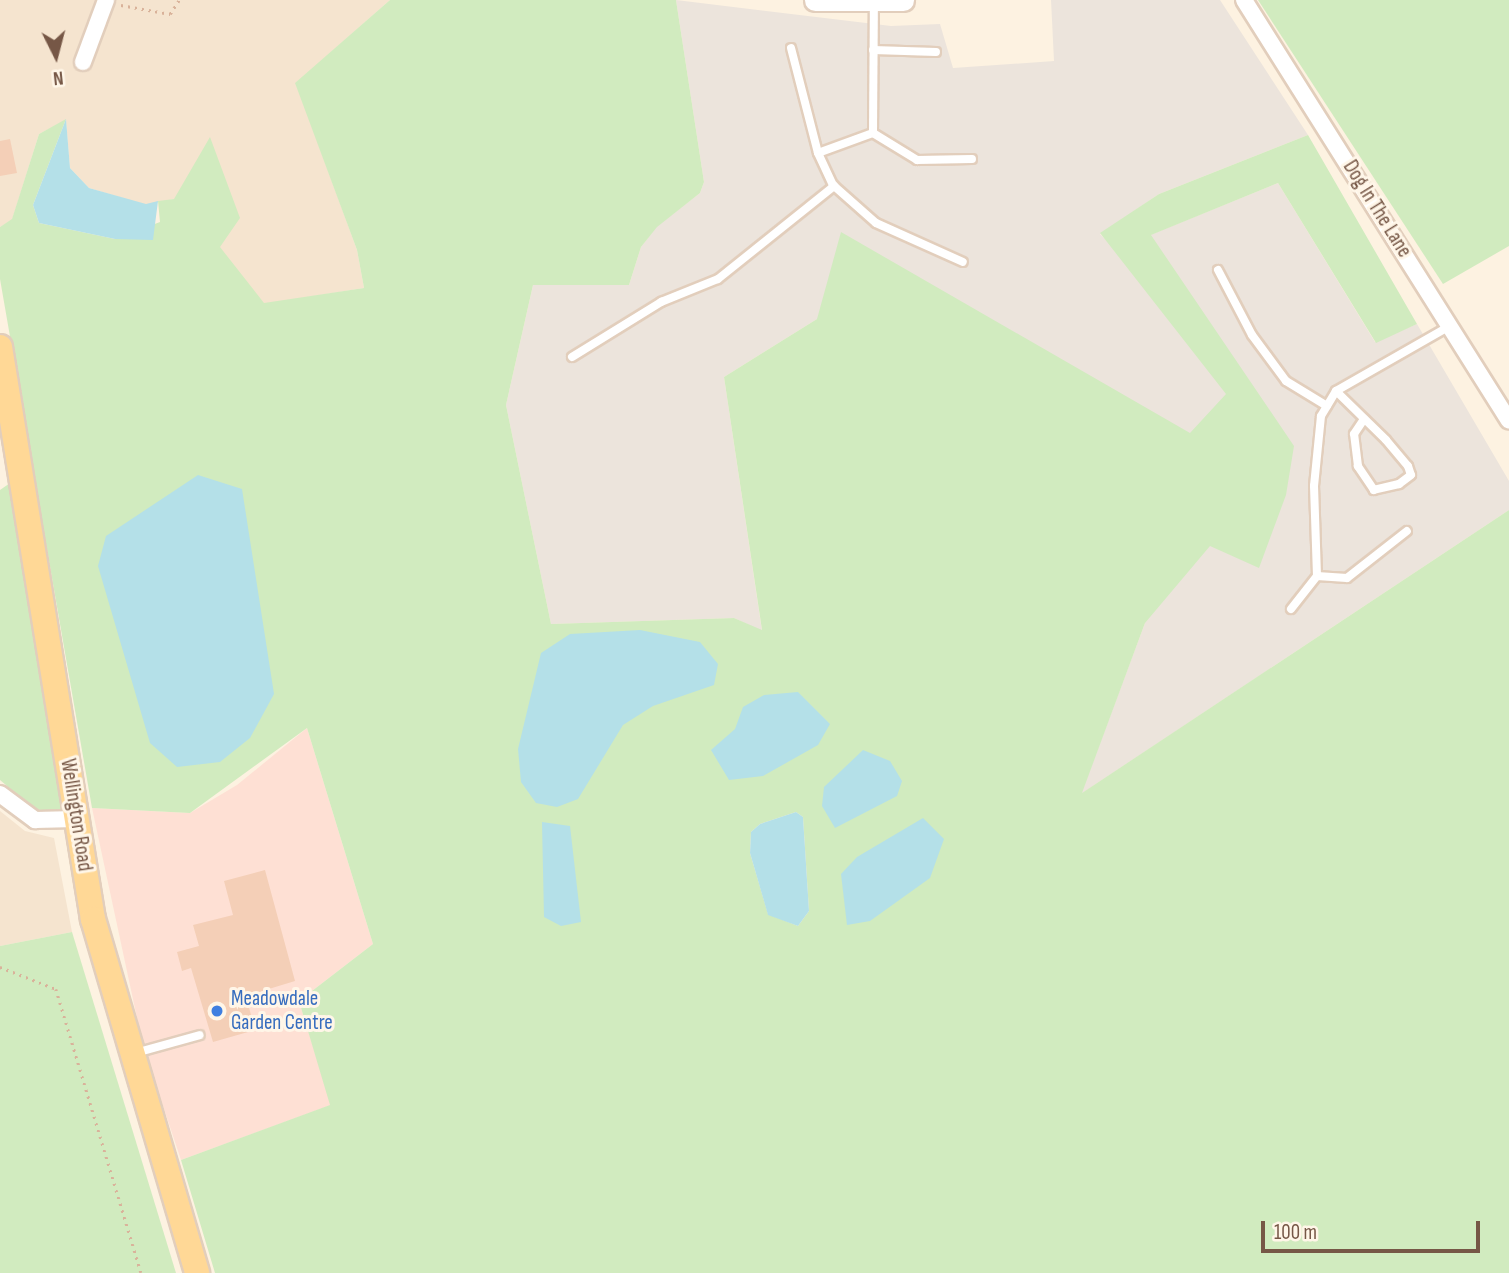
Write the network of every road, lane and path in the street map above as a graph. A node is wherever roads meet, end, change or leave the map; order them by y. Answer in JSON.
{"nodes":[{"id":1,"x":179,"y":0,"type":"edge"},
{"id":2,"x":815,"y":0,"type":"edge"},
{"id":3,"x":903,"y":0,"type":"edge"},
{"id":4,"x":1244,"y":0,"type":"edge"},
{"id":5,"x":106,"y":1,"type":"edge"},
{"id":6,"x":874,"y":4,"type":"junction"},
{"id":7,"x":791,"y":48,"type":"dead end"},
{"id":8,"x":873,"y":50,"type":"junction"},
{"id":9,"x":936,"y":52,"type":"dead end"},
{"id":10,"x":83,"y":62,"type":"dead end"},
{"id":11,"x":873,"y":132,"type":"junction"},
{"id":12,"x":818,"y":153,"type":"junction"},
{"id":13,"x":972,"y":159,"type":"dead end"},
{"id":14,"x":834,"y":186,"type":"junction"},
{"id":15,"x":962,"y":262,"type":"dead end"},
{"id":16,"x":1218,"y":270,"type":"dead end"},
{"id":17,"x":1450,"y":326,"type":"junction"},
{"id":18,"x":0,"y":347,"type":"edge"},
{"id":19,"x":572,"y":357,"type":"dead end"},
{"id":20,"x":1336,"y":391,"type":"junction"},
{"id":21,"x":1327,"y":406,"type":"junction"},
{"id":22,"x":1364,"y":419,"type":"junction"},
{"id":23,"x":1509,"y":420,"type":"edge"},
{"id":24,"x":1408,"y":531,"type":"dead end"},
{"id":25,"x":1317,"y":576,"type":"junction"},
{"id":26,"x":1291,"y":609,"type":"dead end"},
{"id":27,"x":0,"y":794,"type":"edge"},
{"id":28,"x":76,"y":819,"type":"junction"},
{"id":29,"x":0,"y":967,"type":"edge"},
{"id":30,"x":200,"y":1035,"type":"dead end"},
{"id":31,"x":132,"y":1053,"type":"junction"},
{"id":32,"x":141,"y":1273,"type":"edge"},
{"id":33,"x":197,"y":1273,"type":"edge"}],
"edges":[{"from":1,"to":5,"type":"path"},
{"from":2,"to":6,"type":"street"},
{"from":3,"to":6,"type":"street"},
{"from":4,"to":17,"type":"street","name":"Dog In The Lane"},
{"from":5,"to":10,"type":"street"},
{"from":6,"to":8,"type":"lane"},
{"from":7,"to":12,"type":"lane"},
{"from":8,"to":9,"type":"lane"},
{"from":8,"to":11,"type":"lane"},
{"from":11,"to":12,"type":"lane"},
{"from":11,"to":13,"type":"lane"},
{"from":12,"to":14,"type":"lane"},
{"from":14,"to":15,"type":"lane"},
{"from":14,"to":19,"type":"lane"},
{"from":16,"to":21,"type":"lane"},
{"from":17,"to":20,"type":"lane"},
{"from":17,"to":23,"type":"street","name":"Dog In The Lane"},
{"from":18,"to":28,"type":"main road","name":"Wellington Road"},
{"from":20,"to":21,"type":"lane"},
{"from":20,"to":22,"type":"lane"},
{"from":21,"to":25,"type":"lane"},
{"from":22,"to":22,"type":"lane"},
{"from":24,"to":25,"type":"lane"},
{"from":25,"to":26,"type":"lane"},
{"from":27,"to":28,"type":"street"},
{"from":28,"to":31,"type":"main road","name":"Wellington Road"},
{"from":29,"to":32,"type":"path"},
{"from":30,"to":31,"type":"lane"},
{"from":31,"to":33,"type":"main road","name":"Wellington Road"}]}
